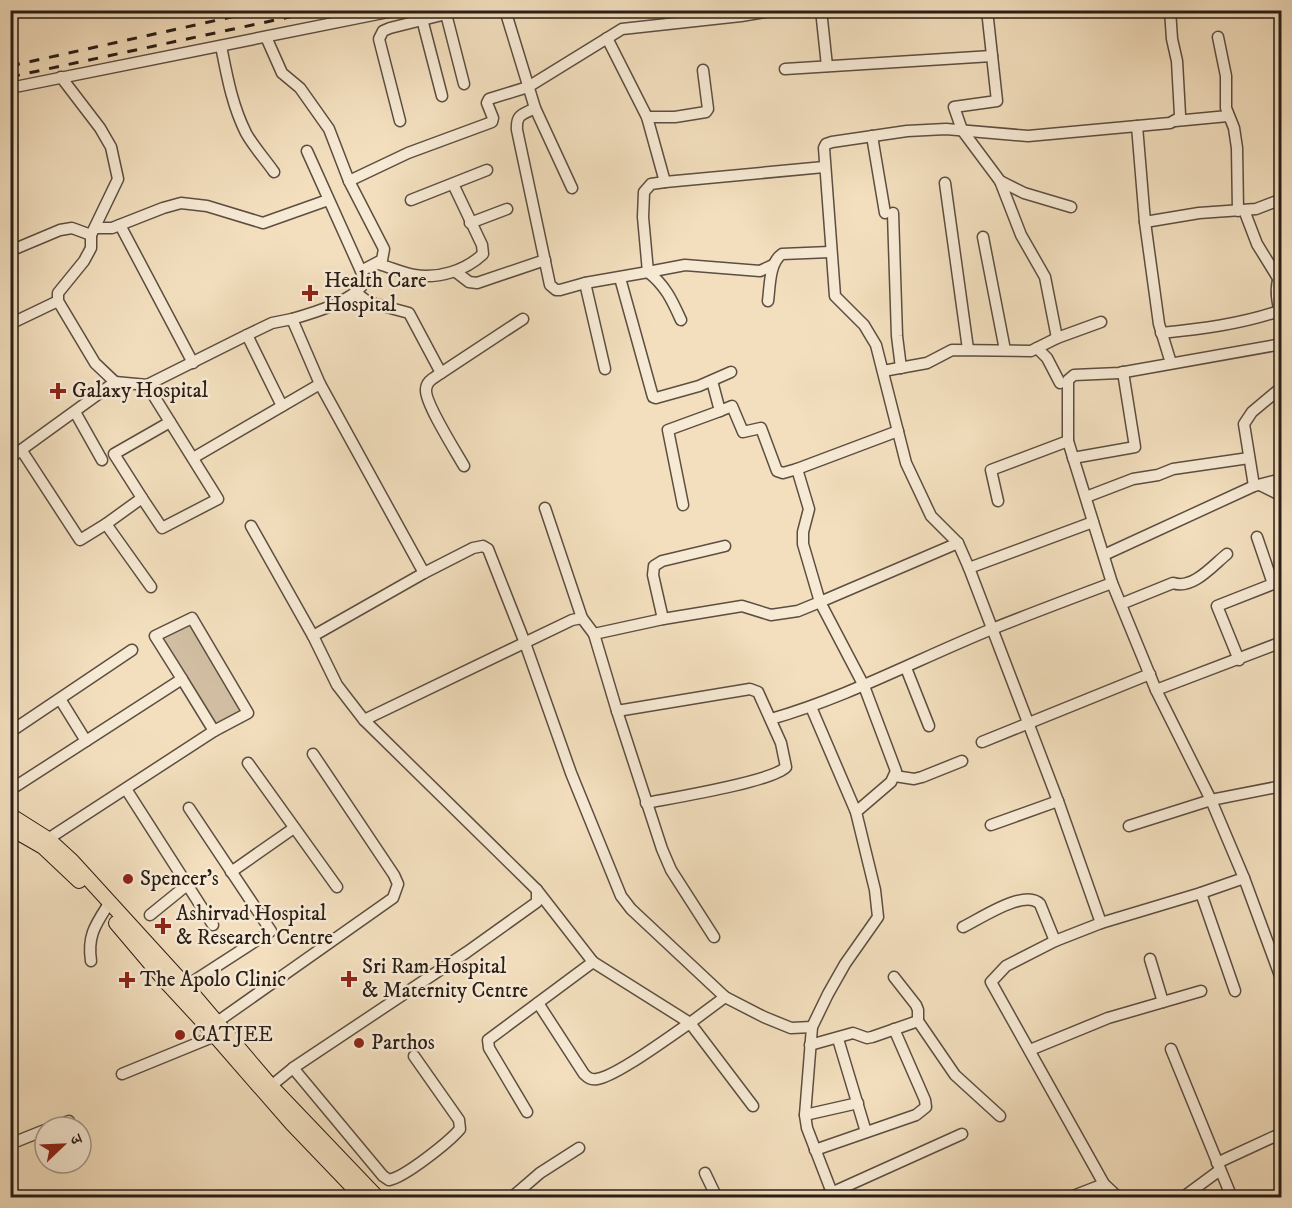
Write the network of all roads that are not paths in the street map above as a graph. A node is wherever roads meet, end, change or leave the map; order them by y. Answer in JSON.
{"nodes":[{"id":1,"x":398,"y":10,"type":"edge"},
{"id":2,"x":505,"y":10,"type":"edge"},
{"id":3,"x":777,"y":10,"type":"edge"},
{"id":4,"x":821,"y":10,"type":"edge"},
{"id":5,"x":987,"y":10,"type":"edge"},
{"id":6,"x":1170,"y":10,"type":"edge"},
{"id":7,"x":445,"y":12,"type":"edge"},
{"id":8,"x":422,"y":19,"type":"junction"},
{"id":9,"x":266,"y":37,"type":"junction"},
{"id":10,"x":1218,"y":37,"type":"dead end"},
{"id":11,"x":607,"y":38,"type":"junction"},
{"id":12,"x":221,"y":46,"type":"junction"},
{"id":13,"x":992,"y":56,"type":"junction"},
{"id":14,"x":827,"y":66,"type":"junction"},
{"id":15,"x":786,"y":69,"type":"dead end"},
{"id":16,"x":703,"y":70,"type":"dead end"},
{"id":17,"x":61,"y":77,"type":"junction"},
{"id":18,"x":464,"y":84,"type":"dead end"},
{"id":19,"x":528,"y":87,"type":"junction"},
{"id":20,"x":10,"y":88,"type":"edge"},
{"id":21,"x":442,"y":96,"type":"dead end"},
{"id":22,"x":535,"y":108,"type":"junction"},
{"id":23,"x":1228,"y":116,"type":"junction"},
{"id":24,"x":647,"y":117,"type":"junction"},
{"id":25,"x":400,"y":121,"type":"dead end"},
{"id":26,"x":1175,"y":121,"type":"junction"},
{"id":27,"x":1137,"y":126,"type":"junction"},
{"id":28,"x":962,"y":130,"type":"junction"},
{"id":29,"x":872,"y":136,"type":"junction"},
{"id":30,"x":307,"y":151,"type":"dead end"},
{"id":31,"x":824,"y":167,"type":"junction"},
{"id":32,"x":487,"y":170,"type":"dead end"},
{"id":33,"x":274,"y":172,"type":"dead end"},
{"id":34,"x":350,"y":181,"type":"junction"},
{"id":35,"x":1000,"y":181,"type":"junction"},
{"id":36,"x":665,"y":182,"type":"junction"},
{"id":37,"x":945,"y":183,"type":"dead end"},
{"id":38,"x":453,"y":184,"type":"junction"},
{"id":39,"x":572,"y":188,"type":"dead end"},
{"id":40,"x":1281,"y":199,"type":"edge"},
{"id":41,"x":328,"y":200,"type":"junction"},
{"id":42,"x":411,"y":200,"type":"dead end"},
{"id":43,"x":1071,"y":207,"type":"dead end"},
{"id":44,"x":507,"y":209,"type":"dead end"},
{"id":45,"x":1241,"y":211,"type":"junction"},
{"id":46,"x":1145,"y":222,"type":"junction"},
{"id":47,"x":470,"y":223,"type":"junction"},
{"id":48,"x":120,"y":225,"type":"junction"},
{"id":49,"x":93,"y":232,"type":"junction"},
{"id":50,"x":983,"y":237,"type":"dead end"},
{"id":51,"x":10,"y":251,"type":"edge"},
{"id":52,"x":830,"y":252,"type":"junction"},
{"id":53,"x":545,"y":260,"type":"junction"},
{"id":54,"x":378,"y":264,"type":"junction"},
{"id":55,"x":773,"y":265,"type":"junction"},
{"id":56,"x":361,"y":271,"type":"junction"},
{"id":57,"x":456,"y":272,"type":"junction"},
{"id":58,"x":648,"y":272,"type":"junction"},
{"id":59,"x":1280,"y":276,"type":"edge"},
{"id":60,"x":620,"y":278,"type":"junction"},
{"id":61,"x":585,"y":283,"type":"junction"},
{"id":62,"x":355,"y":292,"type":"junction"},
{"id":63,"x":768,"y":301,"type":"dead end"},
{"id":64,"x":58,"y":302,"type":"junction"},
{"id":65,"x":1280,"y":315,"type":"edge"},
{"id":66,"x":292,"y":319,"type":"junction"},
{"id":67,"x":523,"y":320,"type":"dead end"},
{"id":68,"x":681,"y":320,"type":"dead end"},
{"id":69,"x":1101,"y":322,"type":"dead end"},
{"id":70,"x":10,"y":324,"type":"edge"},
{"id":71,"x":1161,"y":333,"type":"junction"},
{"id":72,"x":247,"y":335,"type":"junction"},
{"id":73,"x":897,"y":336,"type":"junction"},
{"id":74,"x":1057,"y":338,"type":"junction"},
{"id":75,"x":1281,"y":344,"type":"edge"},
{"id":76,"x":876,"y":345,"type":"junction"},
{"id":77,"x":1036,"y":348,"type":"junction"},
{"id":78,"x":968,"y":350,"type":"junction"},
{"id":79,"x":1005,"y":350,"type":"junction"},
{"id":80,"x":193,"y":363,"type":"junction"},
{"id":81,"x":1171,"y":363,"type":"junction"},
{"id":82,"x":901,"y":368,"type":"junction"},
{"id":83,"x":604,"y":369,"type":"dead end"},
{"id":84,"x":883,"y":371,"type":"junction"},
{"id":85,"x":731,"y":372,"type":"dead end"},
{"id":86,"x":1123,"y":372,"type":"junction"},
{"id":87,"x":441,"y":373,"type":"junction"},
{"id":88,"x":712,"y":381,"type":"junction"},
{"id":89,"x":115,"y":382,"type":"junction"},
{"id":90,"x":1060,"y":383,"type":"dead end"},
{"id":91,"x":320,"y":384,"type":"junction"},
{"id":92,"x":147,"y":385,"type":"junction"},
{"id":93,"x":1281,"y":387,"type":"edge"},
{"id":94,"x":282,"y":406,"type":"junction"},
{"id":95,"x":75,"y":411,"type":"junction"},
{"id":96,"x":720,"y":411,"type":"junction"},
{"id":97,"x":170,"y":422,"type":"junction"},
{"id":98,"x":898,"y":431,"type":"junction"},
{"id":99,"x":1068,"y":441,"type":"junction"},
{"id":100,"x":22,"y":451,"type":"junction"},
{"id":101,"x":10,"y":458,"type":"edge"},
{"id":102,"x":193,"y":458,"type":"junction"},
{"id":103,"x":1073,"y":458,"type":"junction"},
{"id":104,"x":1249,"y":458,"type":"junction"},
{"id":105,"x":102,"y":460,"type":"dead end"},
{"id":106,"x":464,"y":466,"type":"dead end"},
{"id":107,"x":797,"y":469,"type":"junction"},
{"id":108,"x":1281,"y":479,"type":"edge"},
{"id":109,"x":1257,"y":486,"type":"junction"},
{"id":110,"x":1281,"y":496,"type":"edge"},
{"id":111,"x":1086,"y":497,"type":"junction"},
{"id":112,"x":142,"y":498,"type":"junction"},
{"id":113,"x":998,"y":501,"type":"dead end"},
{"id":114,"x":683,"y":505,"type":"dead end"},
{"id":115,"x":545,"y":508,"type":"dead end"},
{"id":116,"x":1094,"y":522,"type":"junction"},
{"id":117,"x":106,"y":524,"type":"junction"},
{"id":118,"x":251,"y":526,"type":"dead end"},
{"id":119,"x":1257,"y":537,"type":"dead end"},
{"id":120,"x":958,"y":543,"type":"junction"},
{"id":121,"x":725,"y":546,"type":"dead end"},
{"id":122,"x":1227,"y":554,"type":"dead end"},
{"id":123,"x":1104,"y":555,"type":"junction"},
{"id":124,"x":969,"y":568,"type":"junction"},
{"id":125,"x":424,"y":573,"type":"junction"},
{"id":126,"x":1112,"y":583,"type":"junction"},
{"id":127,"x":151,"y":587,"type":"dead end"},
{"id":128,"x":820,"y":602,"type":"junction"},
{"id":129,"x":1121,"y":604,"type":"junction"},
{"id":130,"x":582,"y":618,"type":"junction"},
{"id":131,"x":663,"y":619,"type":"junction"},
{"id":132,"x":992,"y":629,"type":"junction"},
{"id":133,"x":594,"y":634,"type":"junction"},
{"id":134,"x":313,"y":636,"type":"junction"},
{"id":135,"x":1281,"y":642,"type":"edge"},
{"id":136,"x":525,"y":643,"type":"junction"},
{"id":137,"x":132,"y":650,"type":"dead end"},
{"id":138,"x":1239,"y":660,"type":"junction"},
{"id":139,"x":906,"y":668,"type":"junction"},
{"id":140,"x":1150,"y":674,"type":"junction"},
{"id":141,"x":182,"y":679,"type":"junction"},
{"id":142,"x":864,"y":686,"type":"junction"},
{"id":143,"x":1156,"y":690,"type":"junction"},
{"id":144,"x":60,"y":699,"type":"junction"},
{"id":145,"x":811,"y":707,"type":"junction"},
{"id":146,"x":617,"y":711,"type":"junction"},
{"id":147,"x":771,"y":719,"type":"junction"},
{"id":148,"x":364,"y":720,"type":"junction"},
{"id":149,"x":1028,"y":723,"type":"junction"},
{"id":150,"x":929,"y":726,"type":"dead end"},
{"id":151,"x":214,"y":731,"type":"junction"},
{"id":152,"x":10,"y":732,"type":"edge"},
{"id":153,"x":86,"y":741,"type":"junction"},
{"id":154,"x":982,"y":742,"type":"dead end"},
{"id":155,"x":314,"y":754,"type":"dead end"},
{"id":156,"x":962,"y":761,"type":"dead end"},
{"id":157,"x":248,"y":763,"type":"dead end"},
{"id":158,"x":895,"y":776,"type":"junction"},
{"id":159,"x":1281,"y":786,"type":"edge"},
{"id":160,"x":126,"y":789,"type":"junction"},
{"id":161,"x":10,"y":790,"type":"edge"},
{"id":162,"x":1211,"y":800,"type":"junction"},
{"id":163,"x":1058,"y":801,"type":"junction"},
{"id":164,"x":646,"y":803,"type":"junction"},
{"id":165,"x":189,"y":808,"type":"dead end"},
{"id":166,"x":856,"y":812,"type":"junction"},
{"id":167,"x":10,"y":815,"type":"edge"},
{"id":168,"x":991,"y":825,"type":"dead end"},
{"id":169,"x":1129,"y":826,"type":"dead end"},
{"id":170,"x":10,"y":828,"type":"edge"},
{"id":171,"x":294,"y":828,"type":"junction"},
{"id":172,"x":48,"y":838,"type":"junction"},
{"id":173,"x":231,"y":872,"type":"junction"},
{"id":174,"x":1244,"y":878,"type":"junction"},
{"id":175,"x":187,"y":885,"type":"junction"},
{"id":176,"x":337,"y":887,"type":"dead end"},
{"id":177,"x":537,"y":890,"type":"junction"},
{"id":178,"x":1201,"y":893,"type":"junction"},
{"id":179,"x":108,"y":906,"type":"junction"},
{"id":180,"x":150,"y":915,"type":"dead end"},
{"id":181,"x":1101,"y":923,"type":"junction"},
{"id":182,"x":213,"y":925,"type":"dead end"},
{"id":183,"x":963,"y":927,"type":"dead end"},
{"id":184,"x":714,"y":937,"type":"dead end"},
{"id":185,"x":1055,"y":941,"type":"junction"},
{"id":186,"x":1150,"y":959,"type":"dead end"},
{"id":187,"x":91,"y":961,"type":"dead end"},
{"id":188,"x":593,"y":962,"type":"junction"},
{"id":189,"x":1280,"y":969,"type":"edge"},
{"id":190,"x":894,"y":977,"type":"dead end"},
{"id":191,"x":1281,"y":981,"type":"edge"},
{"id":192,"x":186,"y":986,"type":"junction"},
{"id":193,"x":1201,"y":991,"type":"dead end"},
{"id":194,"x":1235,"y":991,"type":"dead end"},
{"id":195,"x":725,"y":997,"type":"junction"},
{"id":196,"x":1163,"y":1002,"type":"junction"},
{"id":197,"x":538,"y":1003,"type":"junction"},
{"id":198,"x":918,"y":1021,"type":"junction"},
{"id":199,"x":690,"y":1023,"type":"junction"},
{"id":200,"x":812,"y":1027,"type":"junction"},
{"id":201,"x":216,"y":1029,"type":"junction"},
{"id":202,"x":894,"y":1029,"type":"junction"},
{"id":203,"x":838,"y":1039,"type":"junction"},
{"id":204,"x":810,"y":1045,"type":"junction"},
{"id":205,"x":1171,"y":1049,"type":"dead end"},
{"id":206,"x":1030,"y":1050,"type":"junction"},
{"id":207,"x":414,"y":1056,"type":"dead end"},
{"id":208,"x":293,"y":1068,"type":"junction"},
{"id":209,"x":122,"y":1074,"type":"dead end"},
{"id":210,"x":271,"y":1086,"type":"junction"},
{"id":211,"x":858,"y":1103,"type":"junction"},
{"id":212,"x":753,"y":1106,"type":"dead end"},
{"id":213,"x":526,"y":1112,"type":"dead end"},
{"id":214,"x":805,"y":1115,"type":"junction"},
{"id":215,"x":1000,"y":1116,"type":"dead end"},
{"id":216,"x":866,"y":1132,"type":"junction"},
{"id":217,"x":1281,"y":1133,"type":"edge"},
{"id":218,"x":962,"y":1134,"type":"dead end"},
{"id":219,"x":33,"y":1135,"type":"edge"},
{"id":220,"x":10,"y":1144,"type":"edge"},
{"id":221,"x":579,"y":1148,"type":"dead end"},
{"id":222,"x":815,"y":1150,"type":"junction"},
{"id":223,"x":1219,"y":1166,"type":"junction"},
{"id":224,"x":705,"y":1173,"type":"dead end"},
{"id":225,"x":1104,"y":1184,"type":"junction"},
{"id":226,"x":833,"y":1195,"type":"edge"},
{"id":227,"x":371,"y":1196,"type":"edge"},
{"id":228,"x":512,"y":1197,"type":"edge"},
{"id":229,"x":717,"y":1197,"type":"edge"},
{"id":230,"x":820,"y":1197,"type":"edge"},
{"id":231,"x":1068,"y":1197,"type":"edge"},
{"id":232,"x":1119,"y":1197,"type":"edge"},
{"id":233,"x":1182,"y":1197,"type":"edge"},
{"id":234,"x":1232,"y":1197,"type":"edge"}],
"edges":[{"from":1,"to":9,"type":"street"},
{"from":2,"to":19,"type":"street"},
{"from":3,"to":11,"type":"street"},
{"from":4,"to":14,"type":"street"},
{"from":5,"to":13,"type":"street"},
{"from":6,"to":26,"type":"street"},
{"from":7,"to":8,"type":"street"},
{"from":7,"to":18,"type":"street"},
{"from":8,"to":21,"type":"street"},
{"from":8,"to":25,"type":"street"},
{"from":9,"to":12,"type":"street"},
{"from":9,"to":34,"type":"street"},
{"from":10,"to":23,"type":"street"},
{"from":11,"to":19,"type":"street"},
{"from":11,"to":24,"type":"street"},
{"from":12,"to":17,"type":"street"},
{"from":12,"to":33,"type":"street"},
{"from":13,"to":14,"type":"street"},
{"from":13,"to":28,"type":"street"},
{"from":14,"to":15,"type":"street"},
{"from":16,"to":24,"type":"street"},
{"from":17,"to":20,"type":"street"},
{"from":17,"to":49,"type":"street"},
{"from":19,"to":22,"type":"street"},
{"from":19,"to":34,"type":"street"},
{"from":22,"to":39,"type":"street"},
{"from":22,"to":53,"type":"street"},
{"from":23,"to":26,"type":"street"},
{"from":23,"to":45,"type":"street"},
{"from":24,"to":36,"type":"street"},
{"from":26,"to":27,"type":"street"},
{"from":27,"to":28,"type":"street"},
{"from":27,"to":46,"type":"street"},
{"from":28,"to":29,"type":"street"},
{"from":28,"to":35,"type":"street"},
{"from":29,"to":31,"type":"street"},
{"from":29,"to":73,"type":"street"},
{"from":30,"to":41,"type":"street"},
{"from":31,"to":36,"type":"street"},
{"from":31,"to":52,"type":"street"},
{"from":32,"to":38,"type":"street"},
{"from":34,"to":54,"type":"street"},
{"from":35,"to":43,"type":"street"},
{"from":35,"to":74,"type":"street"},
{"from":36,"to":58,"type":"street"},
{"from":37,"to":78,"type":"street"},
{"from":38,"to":42,"type":"street"},
{"from":38,"to":47,"type":"street"},
{"from":40,"to":45,"type":"street"},
{"from":41,"to":48,"type":"street"},
{"from":41,"to":56,"type":"street"},
{"from":44,"to":47,"type":"street"},
{"from":45,"to":46,"type":"street"},
{"from":45,"to":59,"type":"street"},
{"from":46,"to":71,"type":"street"},
{"from":47,"to":57,"type":"street"},
{"from":48,"to":49,"type":"street"},
{"from":48,"to":80,"type":"street"},
{"from":49,"to":51,"type":"street"},
{"from":49,"to":64,"type":"street"},
{"from":50,"to":79,"type":"street"},
{"from":52,"to":55,"type":"street"},
{"from":52,"to":76,"type":"street"},
{"from":53,"to":57,"type":"street"},
{"from":53,"to":61,"type":"street"},
{"from":54,"to":56,"type":"street"},
{"from":54,"to":57,"type":"street"},
{"from":55,"to":58,"type":"street"},
{"from":55,"to":63,"type":"street"},
{"from":56,"to":62,"type":"street"},
{"from":58,"to":60,"type":"street"},
{"from":58,"to":68,"type":"street"},
{"from":59,"to":65,"type":"street"},
{"from":60,"to":61,"type":"street"},
{"from":60,"to":88,"type":"street"},
{"from":61,"to":83,"type":"street"},
{"from":62,"to":66,"type":"street"},
{"from":62,"to":87,"type":"street"},
{"from":64,"to":70,"type":"street"},
{"from":64,"to":89,"type":"street"},
{"from":65,"to":71,"type":"street"},
{"from":66,"to":72,"type":"street"},
{"from":66,"to":91,"type":"street"},
{"from":67,"to":87,"type":"street"},
{"from":69,"to":74,"type":"street"},
{"from":71,"to":81,"type":"street"},
{"from":72,"to":80,"type":"street"},
{"from":72,"to":94,"type":"street"},
{"from":73,"to":76,"type":"street"},
{"from":73,"to":82,"type":"street"},
{"from":74,"to":77,"type":"street"},
{"from":75,"to":81,"type":"street"},
{"from":76,"to":84,"type":"street"},
{"from":77,"to":79,"type":"street"},
{"from":77,"to":90,"type":"street"},
{"from":78,"to":79,"type":"street"},
{"from":78,"to":82,"type":"street"},
{"from":80,"to":92,"type":"street"},
{"from":81,"to":86,"type":"street"},
{"from":82,"to":84,"type":"street"},
{"from":84,"to":98,"type":"street"},
{"from":85,"to":88,"type":"street"},
{"from":86,"to":99,"type":"street"},
{"from":86,"to":103,"type":"street"},
{"from":87,"to":106,"type":"street"},
{"from":88,"to":96,"type":"street"},
{"from":89,"to":92,"type":"street"},
{"from":89,"to":95,"type":"street"},
{"from":91,"to":94,"type":"street"},
{"from":91,"to":125,"type":"street"},
{"from":92,"to":97,"type":"street"},
{"from":93,"to":104,"type":"street"},
{"from":94,"to":102,"type":"street"},
{"from":95,"to":100,"type":"street"},
{"from":95,"to":105,"type":"street"},
{"from":96,"to":107,"type":"street"},
{"from":96,"to":114,"type":"street"},
{"from":97,"to":102,"type":"street"},
{"from":97,"to":112,"type":"street"},
{"from":98,"to":107,"type":"street"},
{"from":98,"to":120,"type":"street"},
{"from":99,"to":103,"type":"street"},
{"from":99,"to":113,"type":"street"},
{"from":100,"to":101,"type":"street"},
{"from":100,"to":117,"type":"street"},
{"from":102,"to":112,"type":"street"},
{"from":103,"to":111,"type":"street"},
{"from":104,"to":109,"type":"street"},
{"from":104,"to":111,"type":"street"},
{"from":107,"to":128,"type":"street"},
{"from":108,"to":109,"type":"street"},
{"from":109,"to":110,"type":"street"},
{"from":109,"to":123,"type":"street"},
{"from":111,"to":116,"type":"street"},
{"from":112,"to":117,"type":"street"},
{"from":115,"to":130,"type":"street"},
{"from":116,"to":123,"type":"street"},
{"from":116,"to":124,"type":"street"},
{"from":117,"to":127,"type":"street"},
{"from":118,"to":134,"type":"street"},
{"from":119,"to":138,"type":"street"},
{"from":120,"to":124,"type":"street"},
{"from":120,"to":128,"type":"street"},
{"from":121,"to":131,"type":"street"},
{"from":122,"to":129,"type":"street"},
{"from":123,"to":126,"type":"street"},
{"from":124,"to":132,"type":"street"},
{"from":125,"to":134,"type":"street"},
{"from":125,"to":136,"type":"street"},
{"from":126,"to":129,"type":"street"},
{"from":126,"to":132,"type":"street"},
{"from":128,"to":131,"type":"street"},
{"from":128,"to":142,"type":"street"},
{"from":129,"to":140,"type":"street"},
{"from":130,"to":133,"type":"street"},
{"from":130,"to":136,"type":"street"},
{"from":131,"to":133,"type":"street"},
{"from":132,"to":139,"type":"street"},
{"from":132,"to":149,"type":"street"},
{"from":133,"to":146,"type":"street"},
{"from":134,"to":148,"type":"street"},
{"from":135,"to":138,"type":"street"},
{"from":136,"to":148,"type":"street"},
{"from":136,"to":195,"type":"street"},
{"from":137,"to":144,"type":"street"},
{"from":138,"to":143,"type":"street"},
{"from":139,"to":142,"type":"street"},
{"from":139,"to":150,"type":"street"},
{"from":140,"to":143,"type":"street"},
{"from":140,"to":149,"type":"street"},
{"from":141,"to":151,"type":"street"},
{"from":141,"to":151,"type":"street"},
{"from":141,"to":153,"type":"street"},
{"from":142,"to":145,"type":"street"},
{"from":142,"to":158,"type":"street"},
{"from":143,"to":162,"type":"street"},
{"from":144,"to":152,"type":"street"},
{"from":144,"to":153,"type":"street"},
{"from":145,"to":147,"type":"street"},
{"from":145,"to":166,"type":"street"},
{"from":146,"to":147,"type":"street"},
{"from":146,"to":164,"type":"street"},
{"from":147,"to":164,"type":"street"},
{"from":148,"to":177,"type":"street"},
{"from":149,"to":154,"type":"street"},
{"from":149,"to":163,"type":"street"},
{"from":151,"to":160,"type":"street"},
{"from":153,"to":161,"type":"street"},
{"from":155,"to":201,"type":"street"},
{"from":156,"to":158,"type":"street"},
{"from":157,"to":171,"type":"street"},
{"from":158,"to":166,"type":"street"},
{"from":159,"to":162,"type":"street"},
{"from":160,"to":172,"type":"street"},
{"from":160,"to":175,"type":"street"},
{"from":162,"to":169,"type":"street"},
{"from":162,"to":174,"type":"street"},
{"from":163,"to":168,"type":"street"},
{"from":163,"to":181,"type":"street"},
{"from":164,"to":184,"type":"street"},
{"from":165,"to":173,"type":"street"},
{"from":166,"to":200,"type":"street"},
{"from":167,"to":172,"type":"main road"},
{"from":170,"to":179,"type":"main road"},
{"from":171,"to":173,"type":"street"},
{"from":171,"to":176,"type":"street"},
{"from":172,"to":179,"type":"main road"},
{"from":173,"to":192,"type":"street"},
{"from":174,"to":178,"type":"street"},
{"from":174,"to":189,"type":"street"},
{"from":175,"to":180,"type":"street"},
{"from":175,"to":182,"type":"street"},
{"from":177,"to":188,"type":"street"},
{"from":177,"to":208,"type":"street"},
{"from":178,"to":181,"type":"street"},
{"from":178,"to":194,"type":"street"},
{"from":179,"to":187,"type":"street"},
{"from":179,"to":192,"type":"main road"},
{"from":179,"to":201,"type":"main road"},
{"from":181,"to":185,"type":"street"},
{"from":183,"to":185,"type":"street"},
{"from":185,"to":206,"type":"street"},
{"from":186,"to":196,"type":"street"},
{"from":188,"to":197,"type":"street"},
{"from":188,"to":199,"type":"street"},
{"from":189,"to":191,"type":"street"},
{"from":190,"to":198,"type":"street"},
{"from":192,"to":201,"type":"main road"},
{"from":193,"to":196,"type":"street"},
{"from":195,"to":199,"type":"street"},
{"from":195,"to":200,"type":"street"},
{"from":196,"to":206,"type":"street"},
{"from":197,"to":199,"type":"street"},
{"from":197,"to":213,"type":"street"},
{"from":198,"to":202,"type":"street"},
{"from":198,"to":215,"type":"street"},
{"from":199,"to":212,"type":"street"},
{"from":200,"to":204,"type":"street"},
{"from":201,"to":209,"type":"street"},
{"from":201,"to":210,"type":"main road"},
{"from":201,"to":227,"type":"main road"},
{"from":202,"to":203,"type":"street"},
{"from":202,"to":216,"type":"street"},
{"from":203,"to":204,"type":"street"},
{"from":203,"to":211,"type":"street"},
{"from":204,"to":214,"type":"street"},
{"from":205,"to":223,"type":"street"},
{"from":206,"to":225,"type":"street"},
{"from":207,"to":208,"type":"street"},
{"from":208,"to":210,"type":"street"},
{"from":210,"to":227,"type":"main road"},
{"from":211,"to":214,"type":"street"},
{"from":211,"to":216,"type":"street"},
{"from":214,"to":222,"type":"street"},
{"from":216,"to":222,"type":"street"},
{"from":217,"to":223,"type":"street"},
{"from":218,"to":226,"type":"street"},
{"from":219,"to":220,"type":"street"},
{"from":221,"to":228,"type":"street"},
{"from":222,"to":226,"type":"street"},
{"from":223,"to":233,"type":"street"},
{"from":223,"to":234,"type":"street"},
{"from":224,"to":229,"type":"street"},
{"from":225,"to":231,"type":"street"},
{"from":225,"to":232,"type":"street"},
{"from":226,"to":230,"type":"street"}]}
